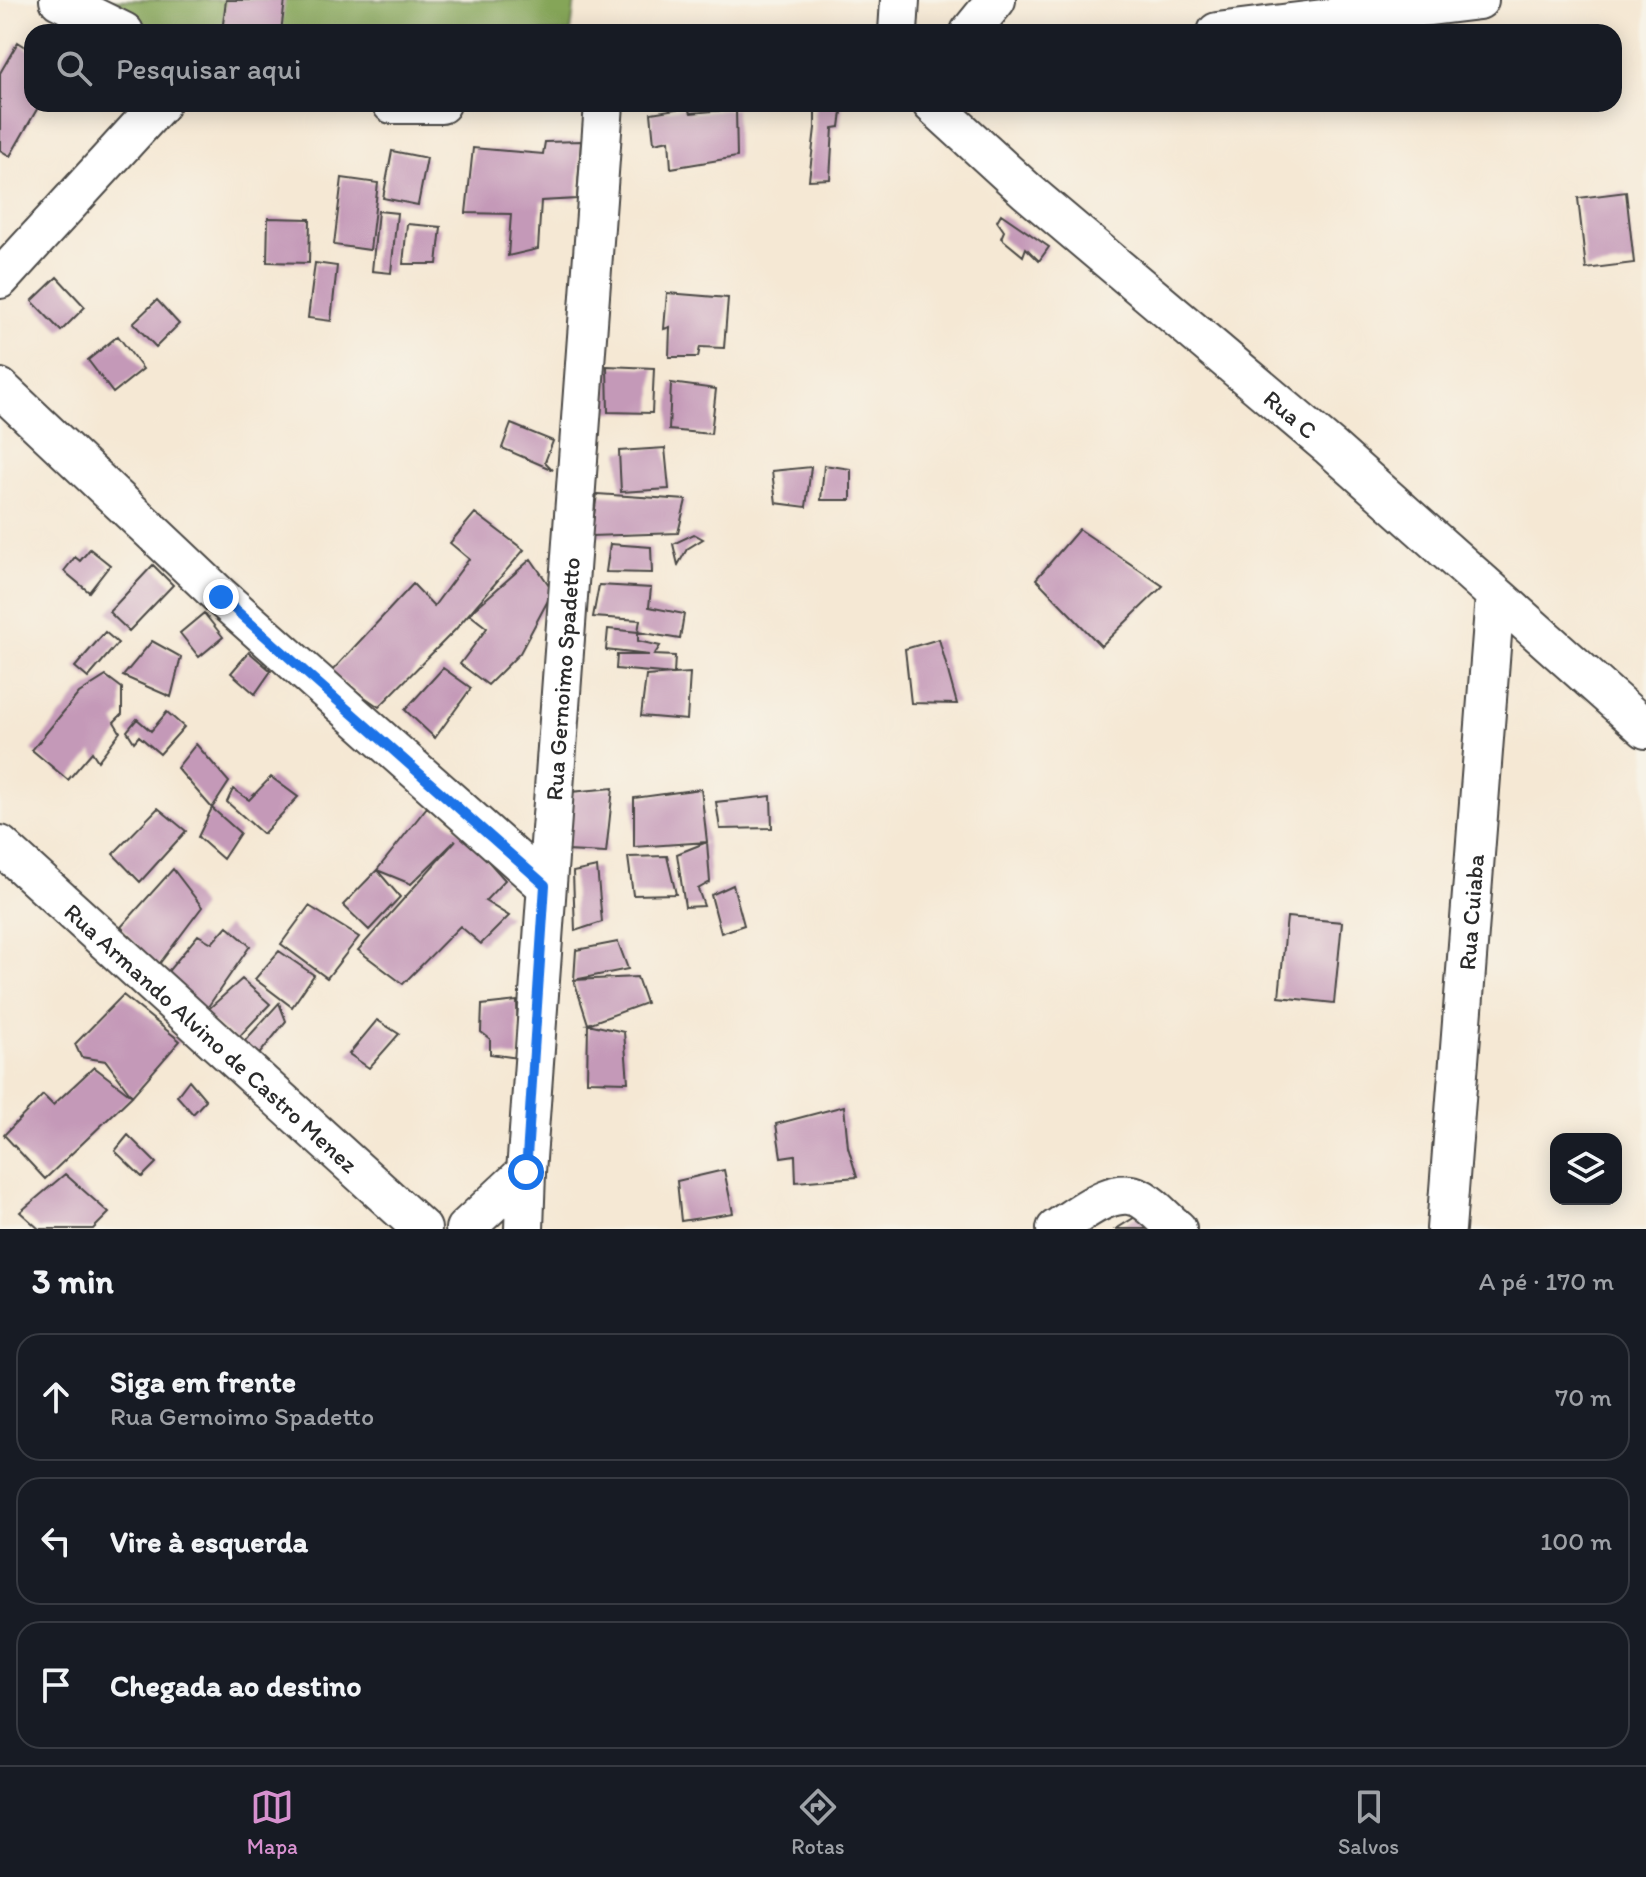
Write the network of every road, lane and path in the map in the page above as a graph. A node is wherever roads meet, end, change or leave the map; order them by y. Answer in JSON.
{"nodes":[{"id":1,"x":59,"y":0,"type":"edge"},
{"id":2,"x":900,"y":0,"type":"edge"},
{"id":3,"x":996,"y":0,"type":"edge"},
{"id":4,"x":1479,"y":0,"type":"edge"},
{"id":5,"x":108,"y":24,"type":"edge"},
{"id":6,"x":898,"y":24,"type":"edge"},
{"id":7,"x":976,"y":24,"type":"edge"},
{"id":8,"x":1282,"y":24,"type":"edge"},
{"id":9,"x":153,"y":112,"type":"edge"},
{"id":10,"x":603,"y":112,"type":"edge"},
{"id":11,"x":941,"y":112,"type":"edge"},
{"id":12,"x":0,"y":279,"type":"edge"},
{"id":13,"x":0,"y":388,"type":"edge"},
{"id":14,"x":1495,"y":596,"type":"junction"},
{"id":15,"x":1644,"y":726,"type":"edge"},
{"id":16,"x":0,"y":845,"type":"edge"},
{"id":17,"x":545,"y":885,"type":"junction"},
{"id":18,"x":526,"y":1172,"type":"junction"},
{"id":19,"x":422,"y":1229,"type":"edge"},
{"id":20,"x":465,"y":1229,"type":"edge"},
{"id":21,"x":524,"y":1229,"type":"edge"},
{"id":22,"x":1056,"y":1229,"type":"edge"},
{"id":23,"x":1177,"y":1229,"type":"edge"},
{"id":24,"x":1446,"y":1229,"type":"edge"}],
"edges":[{"from":1,"to":5,"type":"street"},
{"from":2,"to":6,"type":"street"},
{"from":3,"to":7,"type":"street"},
{"from":4,"to":8,"type":"street"},
{"from":9,"to":12,"type":"street"},
{"from":10,"to":17,"type":"street","name":"Rua Gernoimo Spadetto"},
{"from":11,"to":14,"type":"street","name":"Rua C"},
{"from":13,"to":17,"type":"street"},
{"from":14,"to":15,"type":"street","name":"Rua C"},
{"from":14,"to":24,"type":"street","name":"Rua Cuiaba"},
{"from":16,"to":19,"type":"street","name":"Rua Armando Alvino de Castro Menez"},
{"from":17,"to":18,"type":"street","name":"Rua Gernoimo Spadetto"},
{"from":18,"to":20,"type":"street"},
{"from":18,"to":21,"type":"street","name":"Rua Gernoimo Spadetto"},
{"from":22,"to":23,"type":"street"}]}
